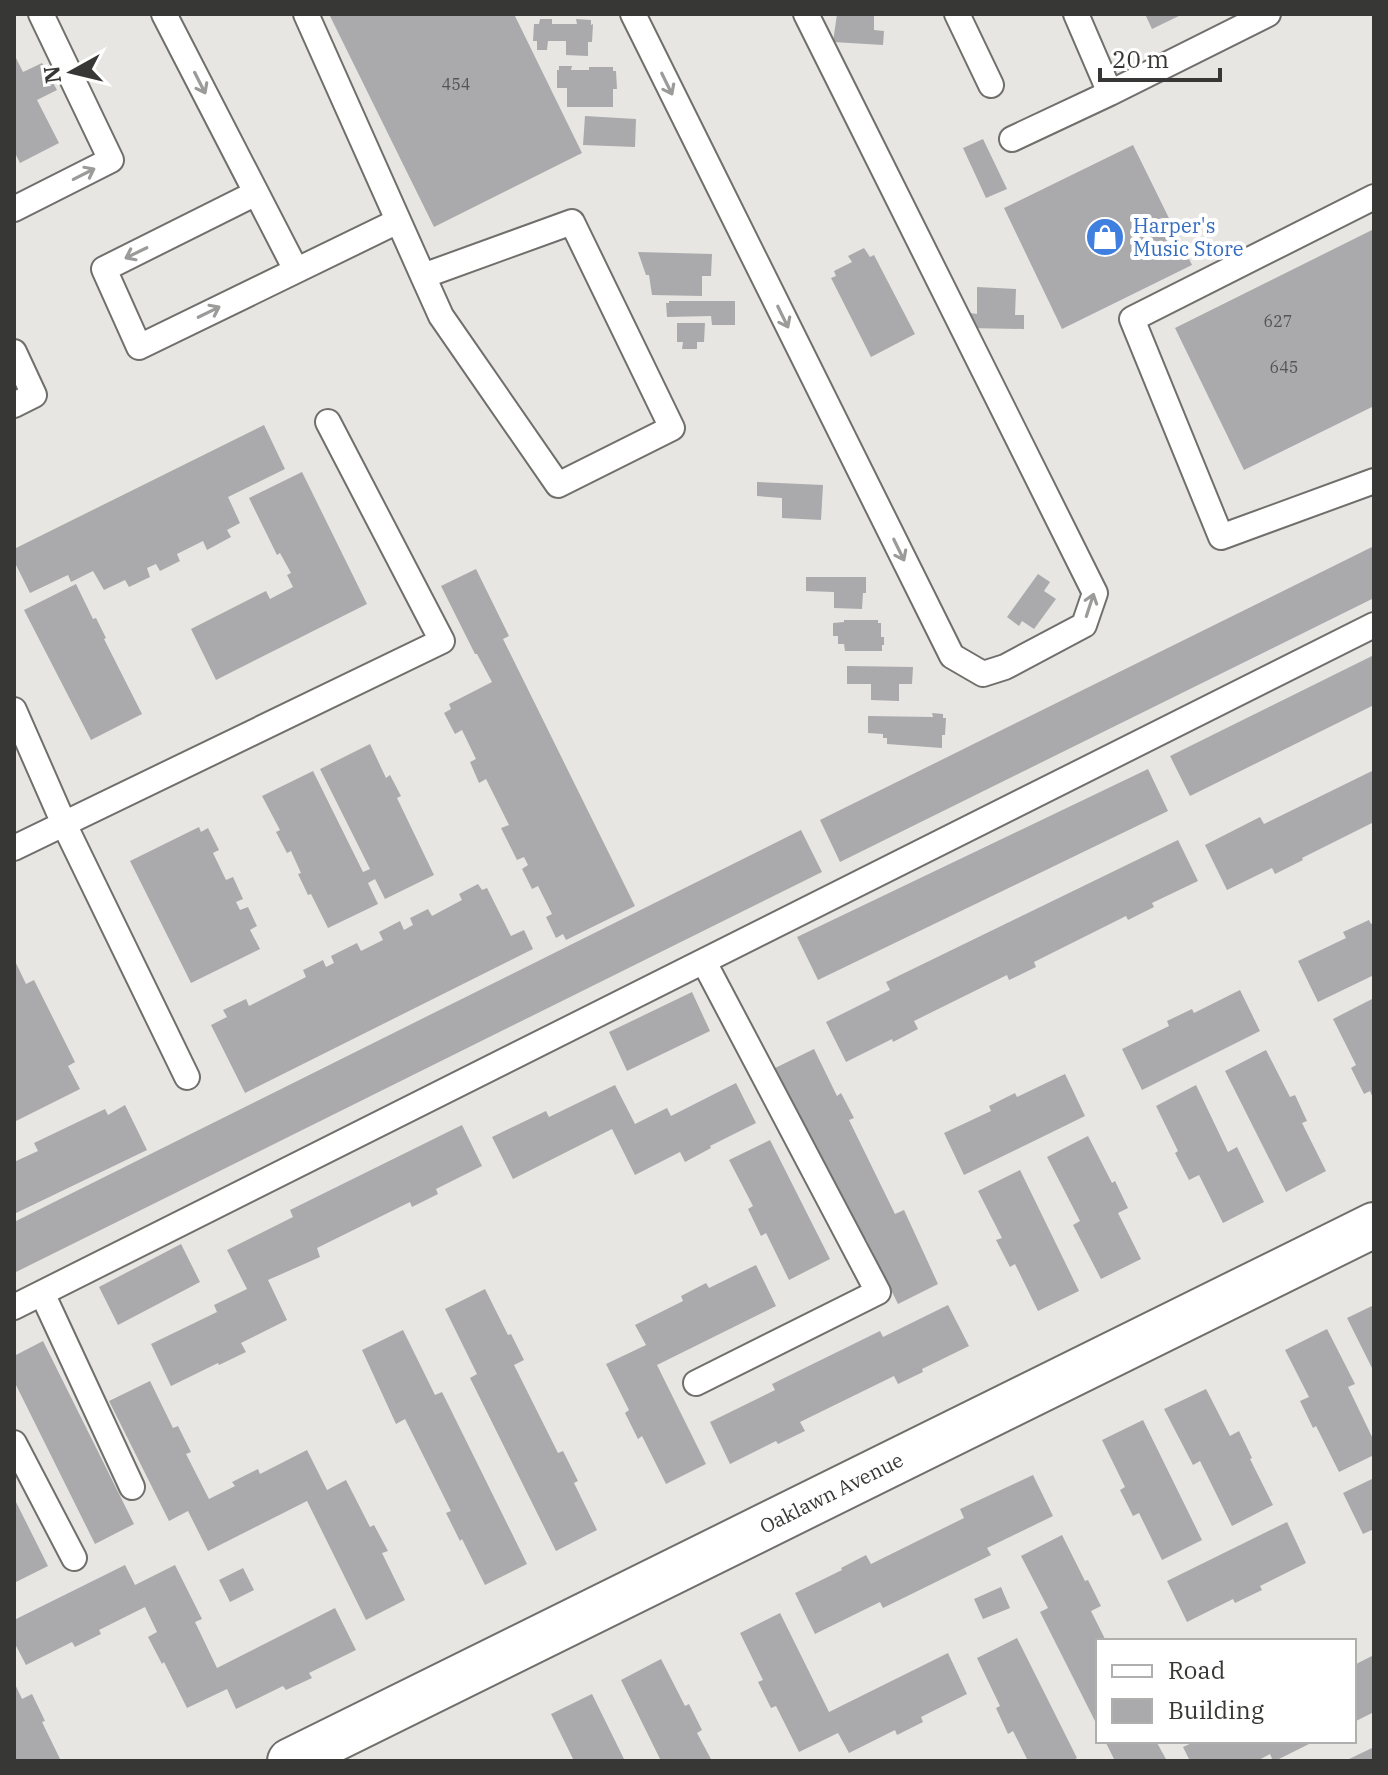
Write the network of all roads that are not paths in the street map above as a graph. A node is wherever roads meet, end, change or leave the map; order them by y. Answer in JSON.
{"nodes":[{"id":1,"x":41,"y":14,"type":"edge"},
{"id":2,"x":164,"y":14,"type":"edge"},
{"id":3,"x":306,"y":14,"type":"edge"},
{"id":4,"x":633,"y":14,"type":"edge"},
{"id":5,"x":806,"y":14,"type":"edge"},
{"id":6,"x":957,"y":14,"type":"edge"},
{"id":7,"x":1076,"y":14,"type":"edge"},
{"id":8,"x":1268,"y":14,"type":"edge"},
{"id":9,"x":991,"y":85,"type":"dead end"},
{"id":10,"x":1110,"y":93,"type":"junction"},
{"id":11,"x":1012,"y":139,"type":"dead end"},
{"id":12,"x":256,"y":193,"type":"junction"},
{"id":13,"x":1374,"y":197,"type":"edge"},
{"id":14,"x":14,"y":209,"type":"edge"},
{"id":15,"x":398,"y":221,"type":"junction"},
{"id":16,"x":296,"y":270,"type":"junction"},
{"id":17,"x":423,"y":276,"type":"junction"},
{"id":18,"x":14,"y":352,"type":"edge"},
{"id":19,"x":14,"y":405,"type":"edge"},
{"id":20,"x":328,"y":422,"type":"dead end"},
{"id":21,"x":1374,"y":481,"type":"edge"},
{"id":22,"x":1374,"y":625,"type":"edge"},
{"id":23,"x":14,"y":710,"type":"edge"},
{"id":24,"x":64,"y":824,"type":"junction"},
{"id":25,"x":14,"y":848,"type":"edge"},
{"id":26,"x":704,"y":962,"type":"junction"},
{"id":27,"x":187,"y":1077,"type":"dead end"},
{"id":28,"x":1374,"y":1225,"type":"edge"},
{"id":29,"x":42,"y":1293,"type":"junction"},
{"id":30,"x":14,"y":1307,"type":"edge"},
{"id":31,"x":696,"y":1383,"type":"dead end"},
{"id":32,"x":14,"y":1443,"type":"edge"},
{"id":33,"x":132,"y":1487,"type":"dead end"},
{"id":34,"x":74,"y":1558,"type":"dead end"},
{"id":35,"x":290,"y":1761,"type":"edge"}],
"edges":[{"from":14,"to":1,"type":"lane","one_way":true},
{"from":2,"to":12,"type":"lane","one_way":true},
{"from":3,"to":15,"type":"lane"},
{"from":4,"to":5,"type":"lane","one_way":true},
{"from":6,"to":9,"type":"lane"},
{"from":7,"to":10,"type":"lane"},
{"from":8,"to":10,"type":"lane"},
{"from":10,"to":11,"type":"lane"},
{"from":12,"to":16,"type":"lane"},
{"from":12,"to":16,"type":"lane","one_way":true},
{"from":13,"to":21,"type":"lane"},
{"from":15,"to":16,"type":"lane"},
{"from":15,"to":17,"type":"lane"},
{"from":17,"to":17,"type":"lane"},
{"from":18,"to":19,"type":"lane"},
{"from":20,"to":24,"type":"lane"},
{"from":22,"to":26,"type":"lane"},
{"from":23,"to":24,"type":"lane"},
{"from":24,"to":25,"type":"lane"},
{"from":24,"to":27,"type":"lane"},
{"from":26,"to":29,"type":"lane"},
{"from":26,"to":31,"type":"lane"},
{"from":28,"to":35,"type":"street","name":"Oaklawn Avenue"},
{"from":29,"to":30,"type":"lane"},
{"from":29,"to":33,"type":"lane"},
{"from":32,"to":34,"type":"lane"}]}
